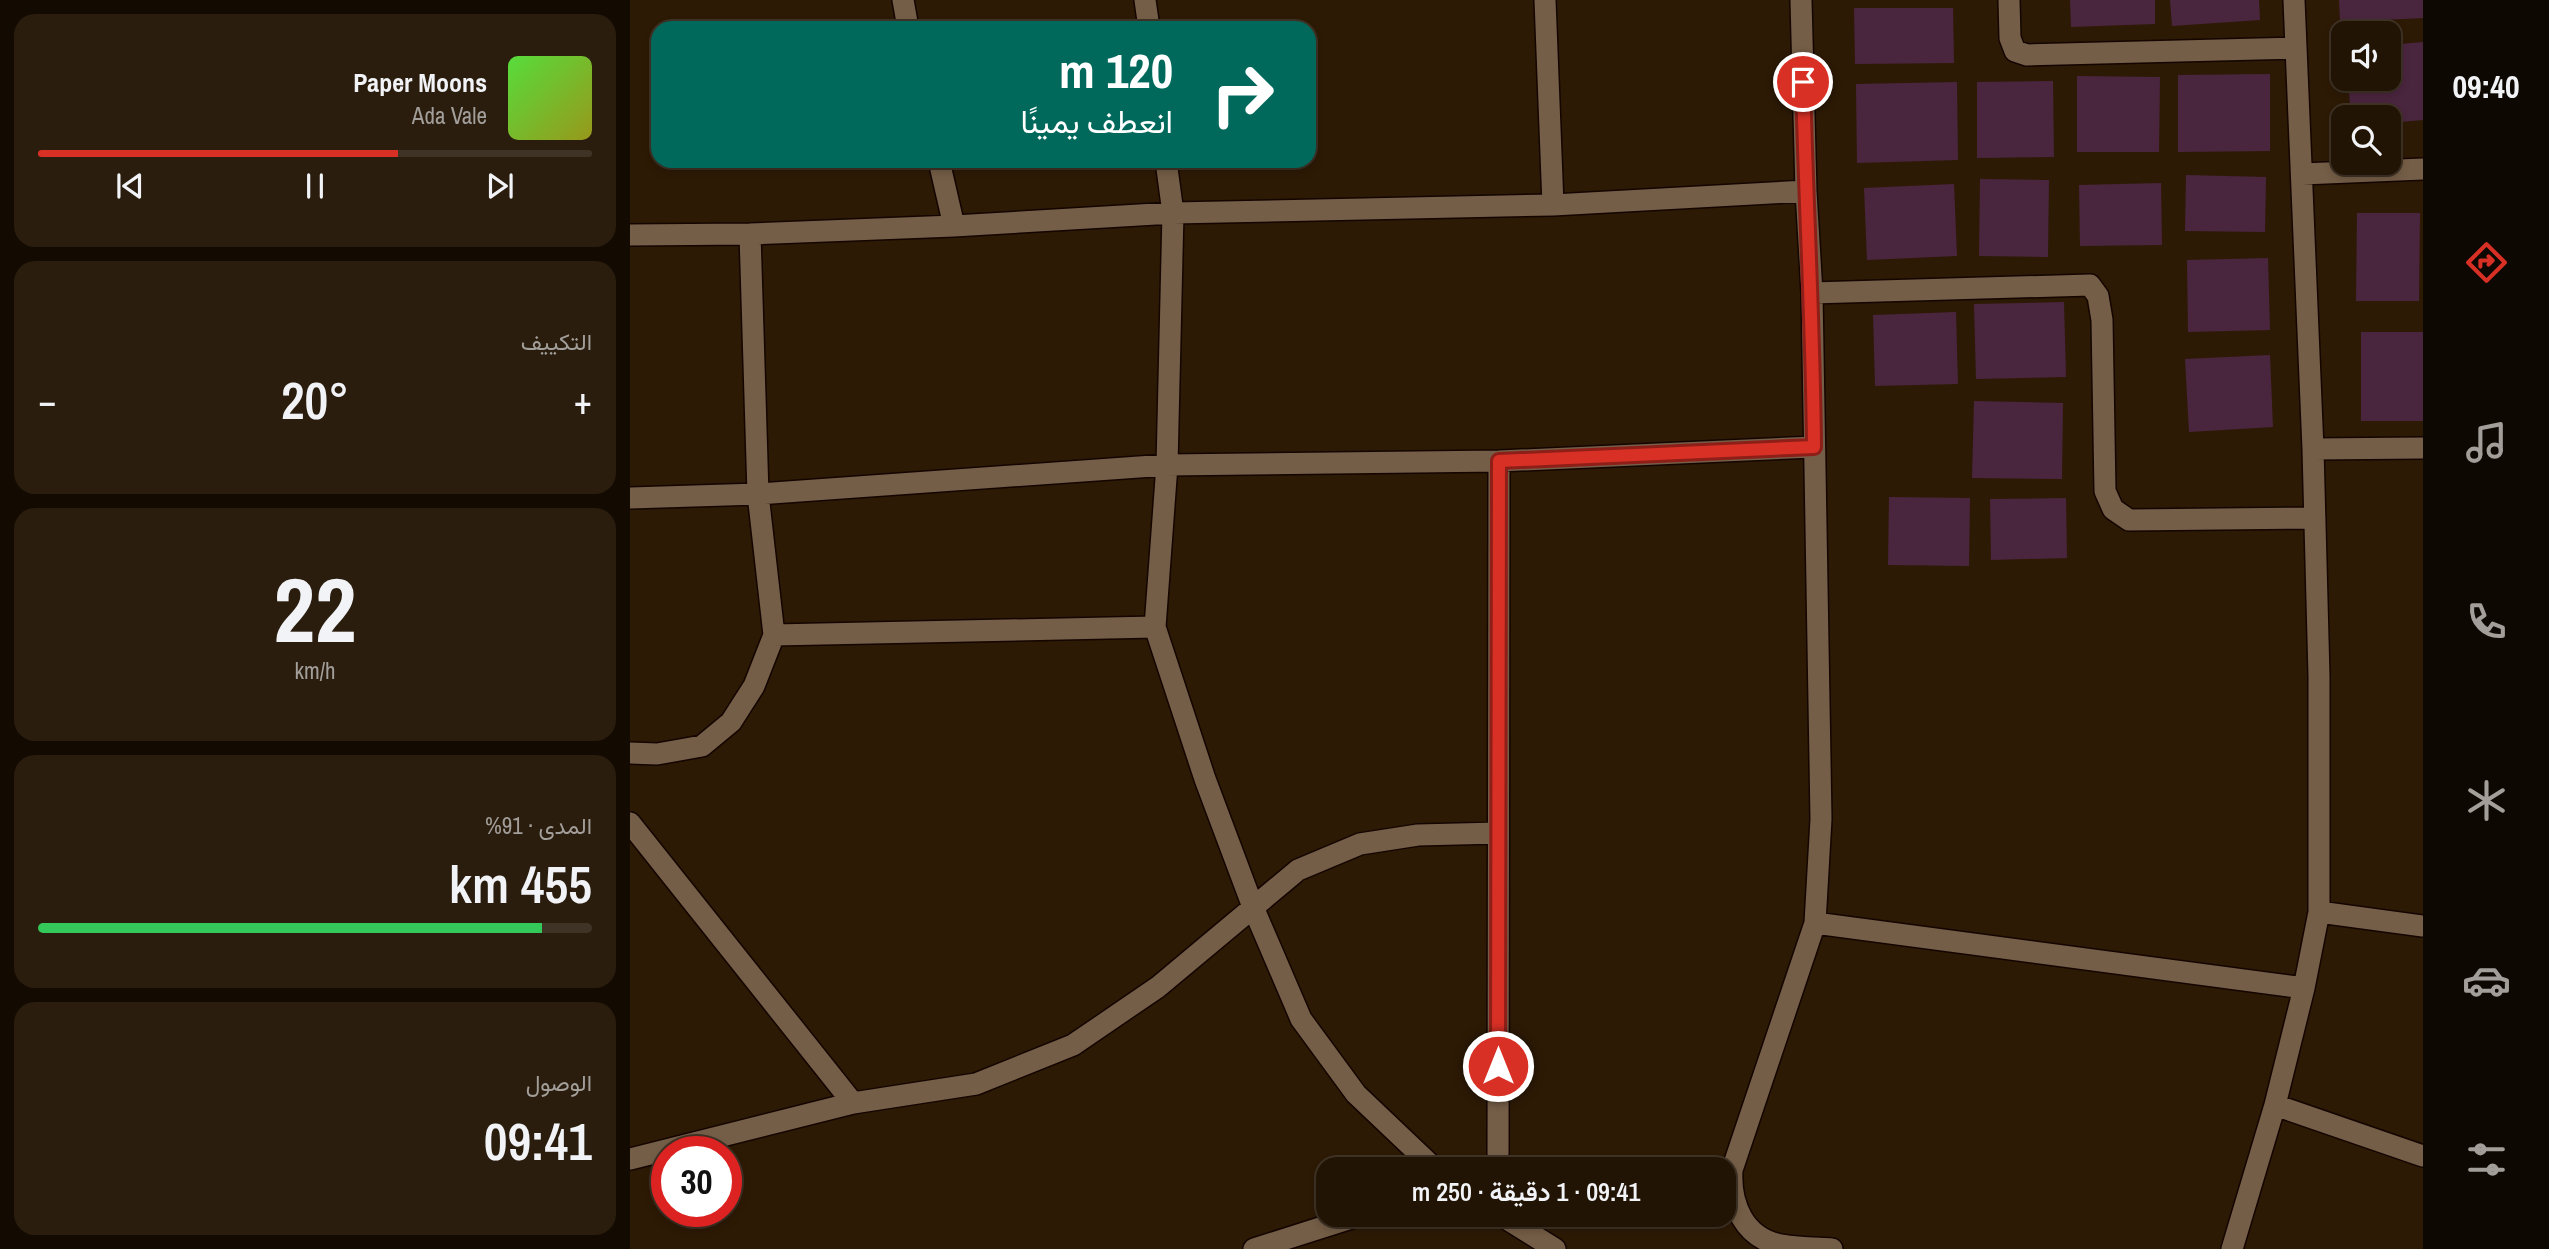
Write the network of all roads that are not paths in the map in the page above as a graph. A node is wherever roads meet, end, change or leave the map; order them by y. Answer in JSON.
{"nodes":[{"id":1,"x":904,"y":0,"type":"edge"},
{"id":2,"x":1145,"y":0,"type":"edge"},
{"id":3,"x":1545,"y":0,"type":"edge"},
{"id":4,"x":1801,"y":0,"type":"edge"},
{"id":5,"x":2009,"y":0,"type":"edge"},
{"id":6,"x":2294,"y":0,"type":"edge"},
{"id":7,"x":907,"y":21,"type":"edge"},
{"id":8,"x":1148,"y":21,"type":"edge"},
{"id":9,"x":2295,"y":48,"type":"junction"},
{"id":10,"x":941,"y":168,"type":"edge"},
{"id":11,"x":1167,"y":168,"type":"edge"},
{"id":12,"x":2423,"y":169,"type":"edge"},
{"id":13,"x":2302,"y":174,"type":"junction"},
{"id":14,"x":1806,"y":191,"type":"junction"},
{"id":15,"x":1553,"y":205,"type":"junction"},
{"id":16,"x":1173,"y":213,"type":"junction"},
{"id":17,"x":954,"y":226,"type":"junction"},
{"id":18,"x":750,"y":234,"type":"junction"},
{"id":19,"x":630,"y":235,"type":"edge"},
{"id":20,"x":1812,"y":293,"type":"junction"},
{"id":21,"x":1814,"y":447,"type":"junction"},
{"id":22,"x":2423,"y":448,"type":"edge"},
{"id":23,"x":2313,"y":449,"type":"junction"},
{"id":24,"x":1499,"y":461,"type":"junction"},
{"id":25,"x":1167,"y":464,"type":"junction"},
{"id":26,"x":758,"y":494,"type":"junction"},
{"id":27,"x":630,"y":498,"type":"edge"},
{"id":28,"x":2315,"y":518,"type":"junction"},
{"id":29,"x":1155,"y":627,"type":"junction"},
{"id":30,"x":774,"y":635,"type":"junction"},
{"id":31,"x":630,"y":753,"type":"edge"},
{"id":32,"x":630,"y":823,"type":"edge"},
{"id":33,"x":1499,"y":833,"type":"junction"},
{"id":34,"x":1253,"y":906,"type":"junction"},
{"id":35,"x":2319,"y":912,"type":"junction"},
{"id":36,"x":1815,"y":923,"type":"junction"},
{"id":37,"x":2423,"y":926,"type":"edge"},
{"id":38,"x":2304,"y":988,"type":"junction"},
{"id":39,"x":853,"y":1103,"type":"junction"},
{"id":40,"x":2275,"y":1105,"type":"junction"},
{"id":41,"x":2423,"y":1156,"type":"edge"},
{"id":42,"x":1422,"y":1157,"type":"edge"},
{"id":43,"x":1498,"y":1157,"type":"edge"},
{"id":44,"x":1733,"y":1157,"type":"edge"},
{"id":45,"x":630,"y":1159,"type":"edge"},
{"id":46,"x":1736,"y":1209,"type":"edge"},
{"id":47,"x":1323,"y":1227,"type":"edge"},
{"id":48,"x":1520,"y":1227,"type":"edge"},
{"id":49,"x":1796,"y":1248,"type":"edge"},
{"id":50,"x":1254,"y":1249,"type":"edge"},
{"id":51,"x":1555,"y":1249,"type":"edge"},
{"id":52,"x":1832,"y":1249,"type":"edge"},
{"id":53,"x":2232,"y":1249,"type":"edge"}],
"edges":[{"from":1,"to":7,"type":"street"},
{"from":2,"to":8,"type":"street"},
{"from":3,"to":15,"type":"street"},
{"from":4,"to":14,"type":"street"},
{"from":5,"to":9,"type":"street"},
{"from":6,"to":9,"type":"street"},
{"from":9,"to":13,"type":"street"},
{"from":10,"to":17,"type":"street"},
{"from":11,"to":16,"type":"street"},
{"from":12,"to":13,"type":"street"},
{"from":13,"to":23,"type":"street"},
{"from":14,"to":15,"type":"street"},
{"from":14,"to":20,"type":"street"},
{"from":15,"to":16,"type":"street"},
{"from":16,"to":17,"type":"street"},
{"from":16,"to":25,"type":"street"},
{"from":17,"to":18,"type":"street"},
{"from":18,"to":19,"type":"street"},
{"from":18,"to":26,"type":"street"},
{"from":20,"to":21,"type":"street"},
{"from":20,"to":28,"type":"street"},
{"from":21,"to":24,"type":"street"},
{"from":21,"to":36,"type":"street"},
{"from":22,"to":23,"type":"street"},
{"from":23,"to":28,"type":"street"},
{"from":24,"to":25,"type":"street"},
{"from":24,"to":33,"type":"street"},
{"from":25,"to":26,"type":"street"},
{"from":25,"to":29,"type":"street"},
{"from":26,"to":27,"type":"street"},
{"from":26,"to":30,"type":"street"},
{"from":28,"to":35,"type":"street"},
{"from":29,"to":30,"type":"street"},
{"from":29,"to":34,"type":"street"},
{"from":30,"to":31,"type":"street"},
{"from":32,"to":39,"type":"street"},
{"from":33,"to":34,"type":"street"},
{"from":33,"to":43,"type":"street"},
{"from":34,"to":39,"type":"street"},
{"from":34,"to":42,"type":"street"},
{"from":35,"to":37,"type":"street"},
{"from":35,"to":38,"type":"street"},
{"from":36,"to":38,"type":"street"},
{"from":36,"to":44,"type":"street"},
{"from":38,"to":40,"type":"street"},
{"from":39,"to":45,"type":"street"},
{"from":40,"to":41,"type":"street"},
{"from":40,"to":53,"type":"street"},
{"from":46,"to":49,"type":"street"},
{"from":47,"to":50,"type":"street"},
{"from":48,"to":51,"type":"street"},
{"from":49,"to":52,"type":"street"}]}
